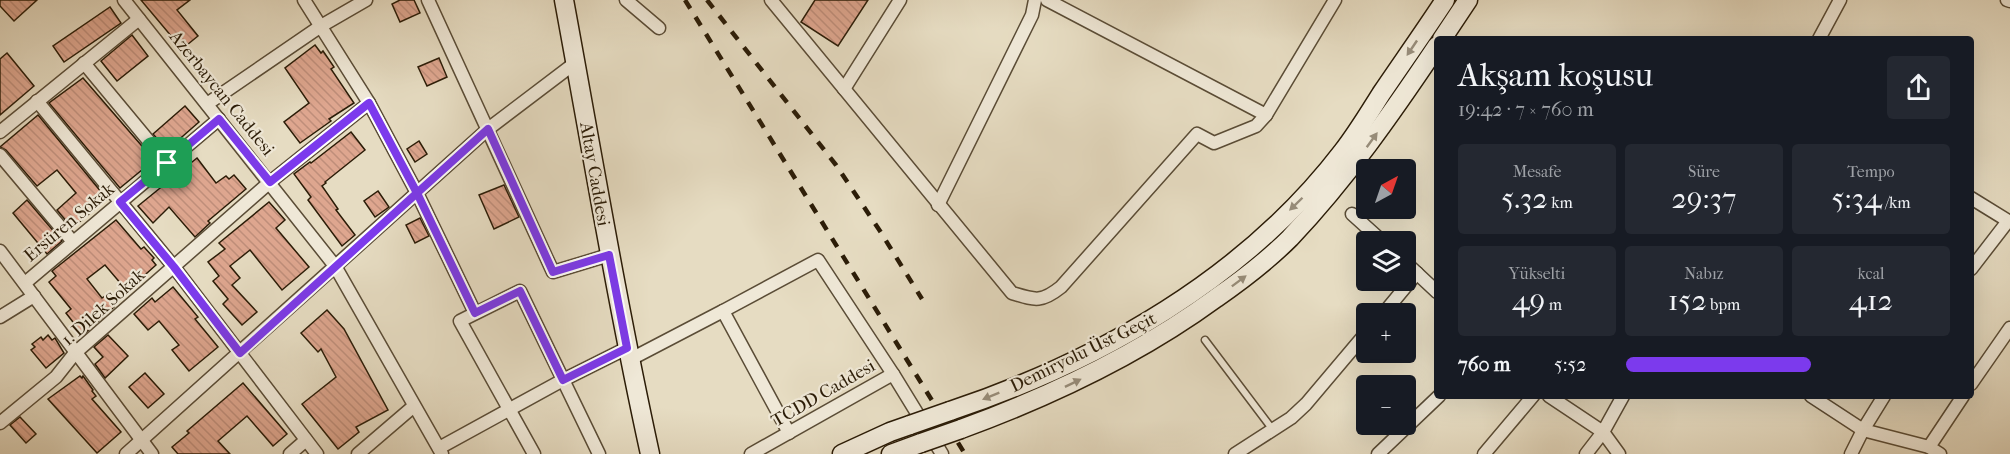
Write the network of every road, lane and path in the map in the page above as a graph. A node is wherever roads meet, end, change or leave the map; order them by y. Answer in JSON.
{"nodes":[{"id":1,"x":304,"y":0,"type":"edge"},
{"id":2,"x":366,"y":0,"type":"edge"},
{"id":3,"x":428,"y":0,"type":"edge"},
{"id":4,"x":564,"y":0,"type":"edge"},
{"id":5,"x":626,"y":0,"type":"edge"},
{"id":6,"x":771,"y":0,"type":"edge"},
{"id":7,"x":900,"y":0,"type":"edge"},
{"id":8,"x":1035,"y":0,"type":"edge"},
{"id":9,"x":1047,"y":0,"type":"edge"},
{"id":10,"x":1335,"y":0,"type":"edge"},
{"id":11,"x":1445,"y":0,"type":"edge"},
{"id":12,"x":1468,"y":0,"type":"edge"},
{"id":13,"x":1840,"y":0,"type":"edge"},
{"id":14,"x":127,"y":1,"type":"edge"},
{"id":15,"x":139,"y":19,"type":"junction"},
{"id":16,"x":321,"y":26,"type":"junction"},
{"id":17,"x":659,"y":28,"type":"dead end"},
{"id":18,"x":1444,"y":36,"type":"edge"},
{"id":19,"x":1821,"y":36,"type":"edge"},
{"id":20,"x":1434,"y":50,"type":"edge"},
{"id":21,"x":84,"y":63,"type":"junction"},
{"id":22,"x":575,"y":63,"type":"junction"},
{"id":23,"x":844,"y":89,"type":"junction"},
{"id":24,"x":37,"y":101,"type":"junction"},
{"id":25,"x":369,"y":103,"type":"junction"},
{"id":26,"x":207,"y":104,"type":"junction"},
{"id":27,"x":1266,"y":116,"type":"junction"},
{"id":28,"x":219,"y":119,"type":"junction"},
{"id":29,"x":488,"y":129,"type":"junction"},
{"id":30,"x":0,"y":132,"type":"edge"},
{"id":31,"x":0,"y":155,"type":"edge"},
{"id":32,"x":167,"y":163,"type":"junction"},
{"id":33,"x":270,"y":182,"type":"junction"},
{"id":34,"x":417,"y":193,"type":"junction"},
{"id":35,"x":1974,"y":200,"type":"edge"},
{"id":36,"x":120,"y":202,"type":"junction"},
{"id":37,"x":938,"y":206,"type":"junction"},
{"id":38,"x":1352,"y":214,"type":"dead end"},
{"id":39,"x":2009,"y":222,"type":"edge"},
{"id":40,"x":1371,"y":231,"type":"edge"},
{"id":41,"x":73,"y":242,"type":"junction"},
{"id":42,"x":0,"y":251,"type":"edge"},
{"id":43,"x":609,"y":255,"type":"junction"},
{"id":44,"x":1974,"y":265,"type":"edge"},
{"id":45,"x":335,"y":266,"type":"junction"},
{"id":46,"x":174,"y":267,"type":"junction"},
{"id":47,"x":1417,"y":273,"type":"joint"},
{"id":48,"x":25,"y":283,"type":"junction"},
{"id":49,"x":1434,"y":288,"type":"edge"},
{"id":50,"x":34,"y":296,"type":"junction"},
{"id":51,"x":1392,"y":303,"type":"edge"},
{"id":52,"x":723,"y":311,"type":"junction"},
{"id":53,"x":475,"y":313,"type":"junction"},
{"id":54,"x":0,"y":317,"type":"edge"},
{"id":55,"x":2010,"y":328,"type":"edge"},
{"id":56,"x":1205,"y":340,"type":"dead end"},
{"id":57,"x":1356,"y":345,"type":"edge"},
{"id":58,"x":75,"y":353,"type":"junction"},
{"id":59,"x":240,"y":353,"type":"junction"},
{"id":60,"x":628,"y":354,"type":"junction"},
{"id":61,"x":892,"y":374,"type":"junction"},
{"id":62,"x":563,"y":380,"type":"junction"},
{"id":63,"x":1974,"y":380,"type":"edge"},
{"id":64,"x":1436,"y":399,"type":"edge"},
{"id":65,"x":1530,"y":399,"type":"edge"},
{"id":66,"x":1554,"y":399,"type":"edge"},
{"id":67,"x":1621,"y":399,"type":"edge"},
{"id":68,"x":1816,"y":399,"type":"edge"},
{"id":69,"x":1882,"y":399,"type":"edge"},
{"id":70,"x":1961,"y":399,"type":"edge"},
{"id":71,"x":414,"y":406,"type":"junction"},
{"id":72,"x":509,"y":409,"type":"junction"},
{"id":73,"x":0,"y":423,"type":"edge"},
{"id":74,"x":1273,"y":430,"type":"junction"},
{"id":75,"x":1863,"y":430,"type":"junction"},
{"id":76,"x":1603,"y":432,"type":"junction"},
{"id":77,"x":789,"y":433,"type":"junction"},
{"id":78,"x":141,"y":440,"type":"junction"},
{"id":79,"x":306,"y":440,"type":"junction"},
{"id":80,"x":1934,"y":450,"type":"edge"},
{"id":81,"x":440,"y":451,"type":"edge"},
{"id":82,"x":126,"y":454,"type":"edge"},
{"id":83,"x":152,"y":454,"type":"edge"},
{"id":84,"x":290,"y":454,"type":"edge"},
{"id":85,"x":317,"y":454,"type":"edge"},
{"id":86,"x":358,"y":454,"type":"edge"},
{"id":87,"x":534,"y":454,"type":"edge"},
{"id":88,"x":599,"y":454,"type":"edge"},
{"id":89,"x":650,"y":454,"type":"edge"},
{"id":90,"x":751,"y":454,"type":"edge"},
{"id":91,"x":842,"y":454,"type":"edge"},
{"id":92,"x":891,"y":454,"type":"edge"},
{"id":93,"x":942,"y":454,"type":"edge"},
{"id":94,"x":1235,"y":454,"type":"edge"},
{"id":95,"x":1378,"y":454,"type":"edge"},
{"id":96,"x":1484,"y":454,"type":"edge"},
{"id":97,"x":1586,"y":454,"type":"edge"},
{"id":98,"x":1619,"y":454,"type":"edge"},
{"id":99,"x":1851,"y":454,"type":"edge"}],
"edges":[{"from":1,"to":16,"type":"street"},
{"from":2,"to":16,"type":"street"},
{"from":3,"to":29,"type":"street"},
{"from":4,"to":22,"type":"main road","name":"Altay Caddesi"},
{"from":5,"to":17,"type":"street"},
{"from":6,"to":23,"type":"street"},
{"from":7,"to":23,"type":"street"},
{"from":8,"to":37,"type":"street"},
{"from":9,"to":27,"type":"street"},
{"from":10,"to":27,"type":"street"},
{"from":11,"to":91,"type":"main road","name":"Demiryolu Üst Geçit","one_way":true,"bridge":true},
{"from":12,"to":18,"type":"main road"},
{"from":13,"to":19,"type":"street"},
{"from":14,"to":15,"type":"street","name":"Azerbaycan Caddesi"},
{"from":15,"to":21,"type":"street"},
{"from":15,"to":26,"type":"street","name":"Azerbaycan Caddesi"},
{"from":16,"to":25,"type":"street"},
{"from":16,"to":26,"type":"street"},
{"from":92,"to":20,"type":"main road","name":"Demiryolu Üst Geçit","one_way":true,"bridge":true},
{"from":21,"to":24,"type":"street"},
{"from":21,"to":32,"type":"street"},
{"from":22,"to":29,"type":"street"},
{"from":22,"to":43,"type":"main road","name":"Altay Caddesi"},
{"from":23,"to":37,"type":"street"},
{"from":24,"to":30,"type":"street"},
{"from":24,"to":36,"type":"street"},
{"from":25,"to":33,"type":"street","name":"1. Dilek Sokak"},
{"from":25,"to":34,"type":"street"},
{"from":26,"to":28,"type":"street","name":"Azerbaycan Caddesi"},
{"from":27,"to":37,"type":"street"},
{"from":28,"to":32,"type":"street","name":"Ersüren Sokak"},
{"from":28,"to":33,"type":"street","name":"Azerbaycan Caddesi"},
{"from":29,"to":34,"type":"street"},
{"from":29,"to":43,"type":"street"},
{"from":31,"to":41,"type":"street"},
{"from":32,"to":36,"type":"street","name":"Ersüren Sokak"},
{"from":33,"to":45,"type":"street","name":"Azerbaycan Caddesi"},
{"from":33,"to":46,"type":"street","name":"1. Dilek Sokak"},
{"from":34,"to":45,"type":"street"},
{"from":34,"to":53,"type":"street"},
{"from":35,"to":39,"type":"street"},
{"from":36,"to":41,"type":"street","name":"Ersüren Sokak"},
{"from":36,"to":46,"type":"street"},
{"from":38,"to":40,"type":"street"},
{"from":39,"to":44,"type":"street"},
{"from":41,"to":48,"type":"street","name":"Ersüren Sokak"},
{"from":42,"to":48,"type":"street"},
{"from":43,"to":60,"type":"main road","name":"Altay Caddesi"},
{"from":45,"to":59,"type":"street"},
{"from":45,"to":71,"type":"street","name":"Azerbaycan Caddesi"},
{"from":46,"to":58,"type":"street","name":"1. Dilek Sokak"},
{"from":46,"to":59,"type":"street"},
{"from":47,"to":49,"type":"street"},
{"from":47,"to":51,"type":"street"},
{"from":48,"to":50,"type":"street"},
{"from":50,"to":54,"type":"street"},
{"from":50,"to":58,"type":"street"},
{"from":52,"to":60,"type":"street"},
{"from":52,"to":61,"type":"street"},
{"from":52,"to":77,"type":"street"},
{"from":53,"to":62,"type":"street"},
{"from":53,"to":72,"type":"street"},
{"from":55,"to":63,"type":"street"},
{"from":56,"to":74,"type":"lane"},
{"from":57,"to":74,"type":"street"},
{"from":58,"to":73,"type":"street","name":"1. Dilek Sokak"},
{"from":58,"to":78,"type":"street"},
{"from":59,"to":78,"type":"street"},
{"from":59,"to":79,"type":"street"},
{"from":60,"to":62,"type":"street"},
{"from":60,"to":89,"type":"main road","name":"Altay Caddesi"},
{"from":61,"to":77,"type":"street","name":"TCDD Caddesi"},
{"from":61,"to":93,"type":"street","name":"TCDD Caddesi"},
{"from":62,"to":72,"type":"street"},
{"from":62,"to":88,"type":"street"},
{"from":64,"to":95,"type":"street"},
{"from":65,"to":96,"type":"street"},
{"from":66,"to":76,"type":"street"},
{"from":67,"to":76,"type":"street"},
{"from":68,"to":75,"type":"street"},
{"from":69,"to":75,"type":"street"},
{"from":70,"to":80,"type":"street"},
{"from":71,"to":81,"type":"street","name":"Azerbaycan Caddesi"},
{"from":71,"to":86,"type":"street"},
{"from":72,"to":81,"type":"street"},
{"from":72,"to":87,"type":"street"},
{"from":74,"to":94,"type":"street"},
{"from":75,"to":80,"type":"street"},
{"from":75,"to":99,"type":"street"},
{"from":76,"to":97,"type":"street"},
{"from":76,"to":98,"type":"street"},
{"from":77,"to":90,"type":"street","name":"TCDD Caddesi"},
{"from":78,"to":82,"type":"street"},
{"from":78,"to":83,"type":"street"},
{"from":79,"to":84,"type":"street"},
{"from":79,"to":85,"type":"street"}]}
